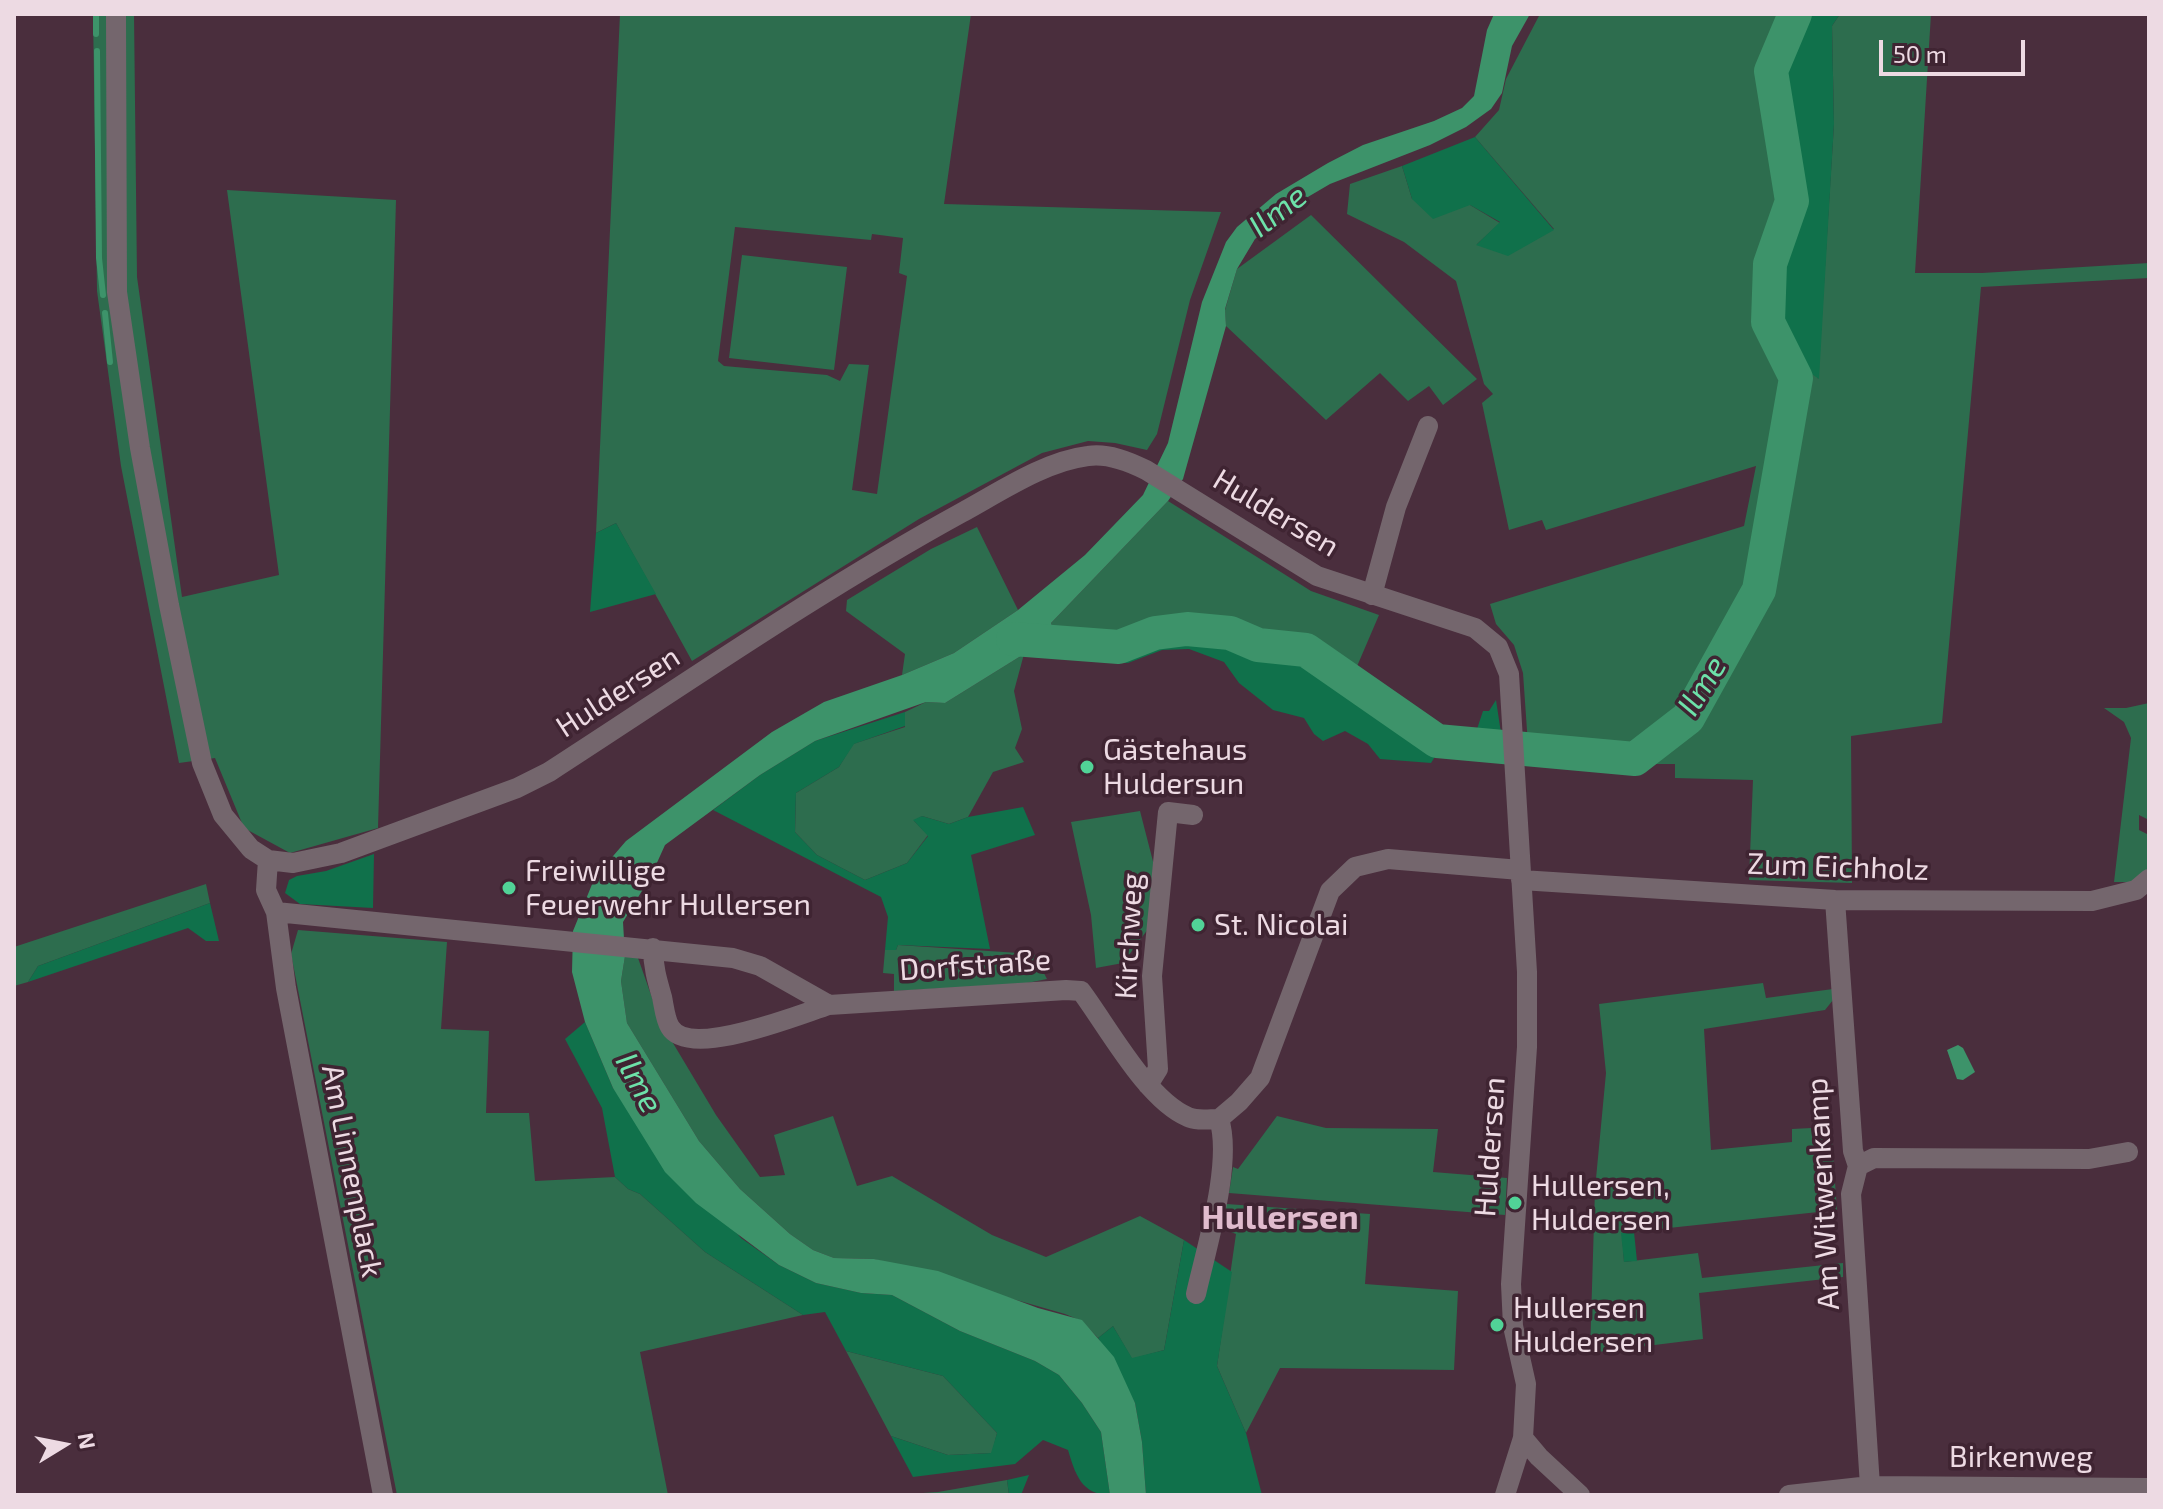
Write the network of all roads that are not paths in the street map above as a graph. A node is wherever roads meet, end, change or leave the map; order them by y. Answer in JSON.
{"nodes":[{"id":1,"x":116,"y":14,"type":"edge"},
{"id":2,"x":1428,"y":426,"type":"dead end"},
{"id":3,"x":1372,"y":595,"type":"junction"},
{"id":4,"x":1193,"y":815,"type":"dead end"},
{"id":5,"x":268,"y":860,"type":"junction"},
{"id":6,"x":1521,"y":875,"type":"junction"},
{"id":7,"x":2149,"y":879,"type":"edge"},
{"id":8,"x":1835,"y":900,"type":"junction"},
{"id":9,"x":276,"y":912,"type":"junction"},
{"id":10,"x":646,"y":948,"type":"junction"},
{"id":11,"x":829,"y":1005,"type":"junction"},
{"id":12,"x":1148,"y":1085,"type":"junction"},
{"id":13,"x":1219,"y":1119,"type":"junction"},
{"id":14,"x":2128,"y":1152,"type":"dead end"},
{"id":15,"x":1858,"y":1166,"type":"junction"},
{"id":16,"x":1196,"y":1294,"type":"dead end"},
{"id":17,"x":1523,"y":1438,"type":"junction"},
{"id":18,"x":1870,"y":1486,"type":"junction"},
{"id":19,"x":2145,"y":1490,"type":"edge"},
{"id":20,"x":1900,"y":1491,"type":"edge"},
{"id":21,"x":383,"y":1495,"type":"edge"},
{"id":22,"x":1505,"y":1495,"type":"edge"},
{"id":23,"x":1580,"y":1495,"type":"edge"},
{"id":24,"x":1789,"y":1495,"type":"edge"}],
"edges":[{"from":1,"to":5,"type":"street"},
{"from":2,"to":3,"type":"street"},
{"from":3,"to":5,"type":"street","name":"Huldersen"},
{"from":3,"to":6,"type":"street","name":"Huldersen"},
{"from":4,"to":12,"type":"street","name":"Kirchweg"},
{"from":5,"to":9,"type":"street","name":"Am Linnenplack"},
{"from":6,"to":8,"type":"street","name":"Zum Eichholz"},
{"from":6,"to":13,"type":"street"},
{"from":6,"to":17,"type":"street","name":"Huldersen"},
{"from":7,"to":8,"type":"street","name":"Zum Eichholz"},
{"from":8,"to":15,"type":"street","name":"Am Witwenkamp"},
{"from":9,"to":10,"type":"street"},
{"from":9,"to":21,"type":"street","name":"Am Linnenplack"},
{"from":10,"to":11,"type":"street"},
{"from":10,"to":11,"type":"street"},
{"from":11,"to":12,"type":"street","name":"Dorfstraße"},
{"from":12,"to":13,"type":"street","name":"Dorfstraße"},
{"from":13,"to":16,"type":"street"},
{"from":14,"to":15,"type":"street"},
{"from":15,"to":18,"type":"street","name":"Am Witwenkamp"},
{"from":17,"to":22,"type":"street","name":"Huldersen"},
{"from":17,"to":23,"type":"street"},
{"from":18,"to":20,"type":"street","name":"Birkenweg"},
{"from":18,"to":24,"type":"street","name":"Birkenweg"},
{"from":19,"to":20,"type":"street","name":"Birkenweg"}]}
